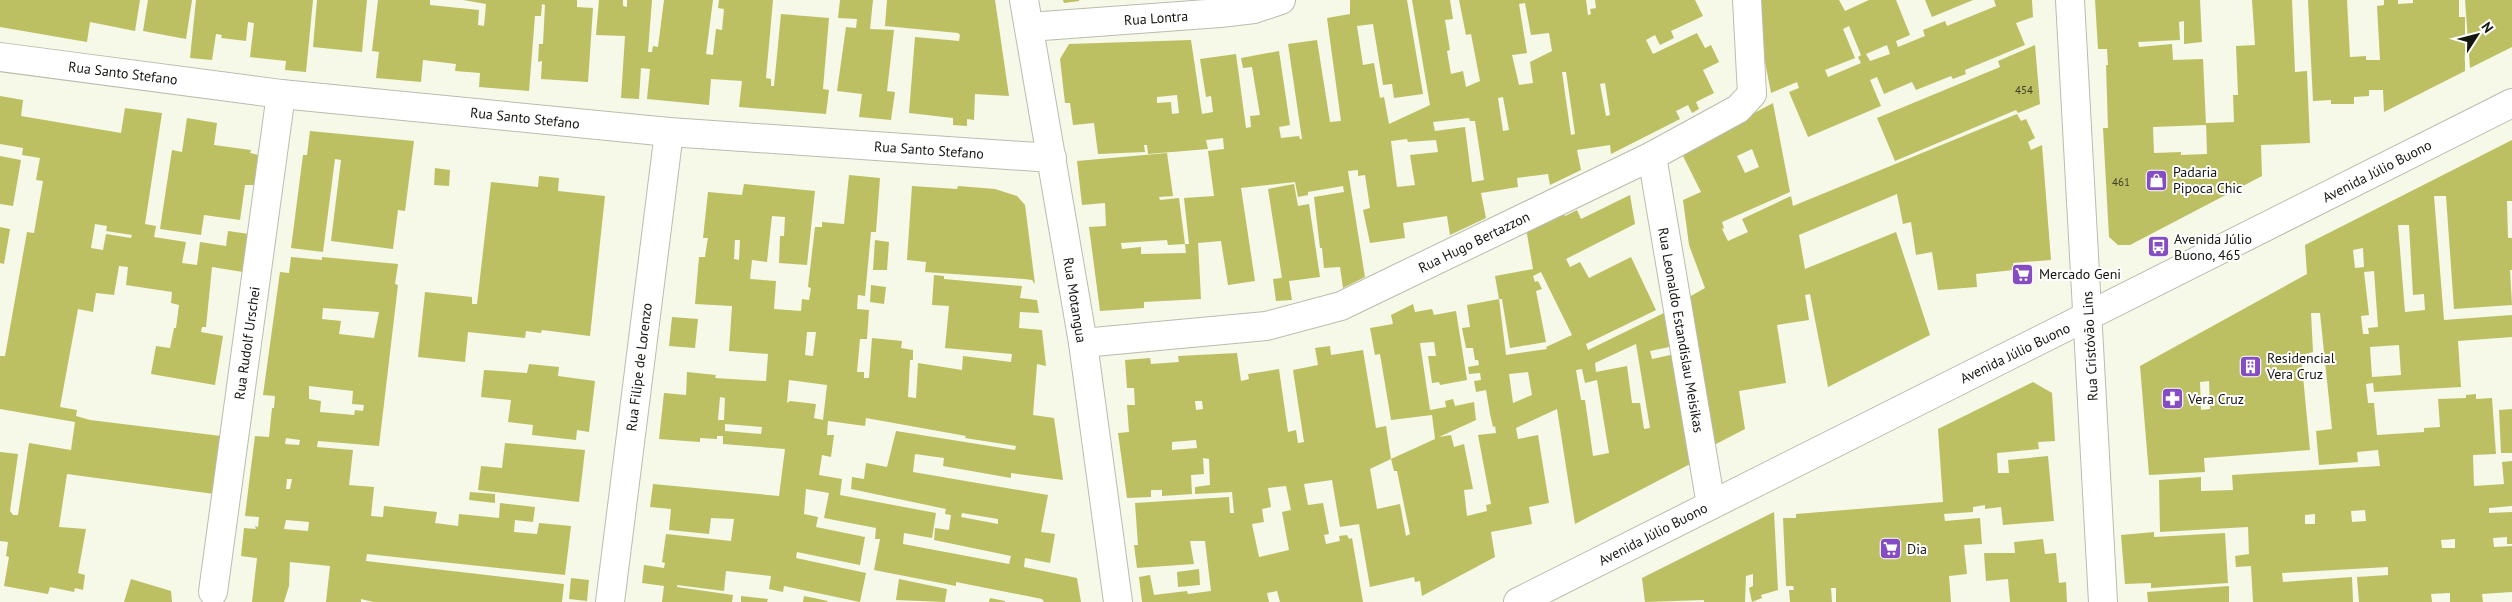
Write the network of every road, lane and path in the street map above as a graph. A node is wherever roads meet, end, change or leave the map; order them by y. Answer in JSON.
{"nodes":[{"id":1,"x":1024,"y":0,"type":"edge"},
{"id":2,"x":1281,"y":0,"type":"edge"},
{"id":3,"x":1748,"y":0,"type":"edge"},
{"id":4,"x":2070,"y":0,"type":"edge"},
{"id":5,"x":1029,"y":27,"type":"junction"},
{"id":6,"x":0,"y":57,"type":"edge"},
{"id":7,"x":281,"y":94,"type":"junction"},
{"id":8,"x":2512,"y":103,"type":"edge"},
{"id":9,"x":669,"y":132,"type":"junction"},
{"id":10,"x":1652,"y":156,"type":"junction"},
{"id":11,"x":1052,"y":158,"type":"junction"},
{"id":12,"x":2089,"y":317,"type":"junction"},
{"id":13,"x":1082,"y":343,"type":"junction"},
{"id":14,"x":1710,"y":505,"type":"junction"},
{"id":15,"x":213,"y":592,"type":"dead end"},
{"id":16,"x":610,"y":602,"type":"edge"},
{"id":17,"x":1118,"y":602,"type":"edge"},
{"id":18,"x":1518,"y":602,"type":"edge"},
{"id":19,"x":2103,"y":602,"type":"edge"}],
"edges":[{"from":1,"to":5,"type":"street","name":"Rua Motangua"},
{"from":2,"to":5,"type":"street","name":"Rua Lontra"},
{"from":3,"to":10,"type":"street","name":"Rua Hugo Bertazzon"},
{"from":4,"to":12,"type":"street","name":"Rua Cristóvão Lins"},
{"from":5,"to":11,"type":"street","name":"Rua Motangua"},
{"from":6,"to":7,"type":"street","name":"Rua Santo Stefano"},
{"from":7,"to":9,"type":"street","name":"Rua Santo Stefano"},
{"from":7,"to":15,"type":"street","name":"Rua Rudolf Urschei"},
{"from":8,"to":12,"type":"street","name":"Avenida Júlio Buono"},
{"from":9,"to":11,"type":"street","name":"Rua Santo Stefano"},
{"from":9,"to":16,"type":"street","name":"Rua Filipe de Lorenzo"},
{"from":10,"to":13,"type":"street","name":"Rua Hugo Bertazzon"},
{"from":10,"to":14,"type":"street","name":"Rua Leonaldo Estandislau Meisikas"},
{"from":11,"to":13,"type":"street","name":"Rua Motangua"},
{"from":12,"to":14,"type":"street","name":"Avenida Júlio Buono"},
{"from":12,"to":19,"type":"street","name":"Rua Cristóvão Lins"},
{"from":13,"to":17,"type":"street","name":"Rua Motangua"},
{"from":14,"to":18,"type":"street","name":"Avenida Júlio Buono"}]}
